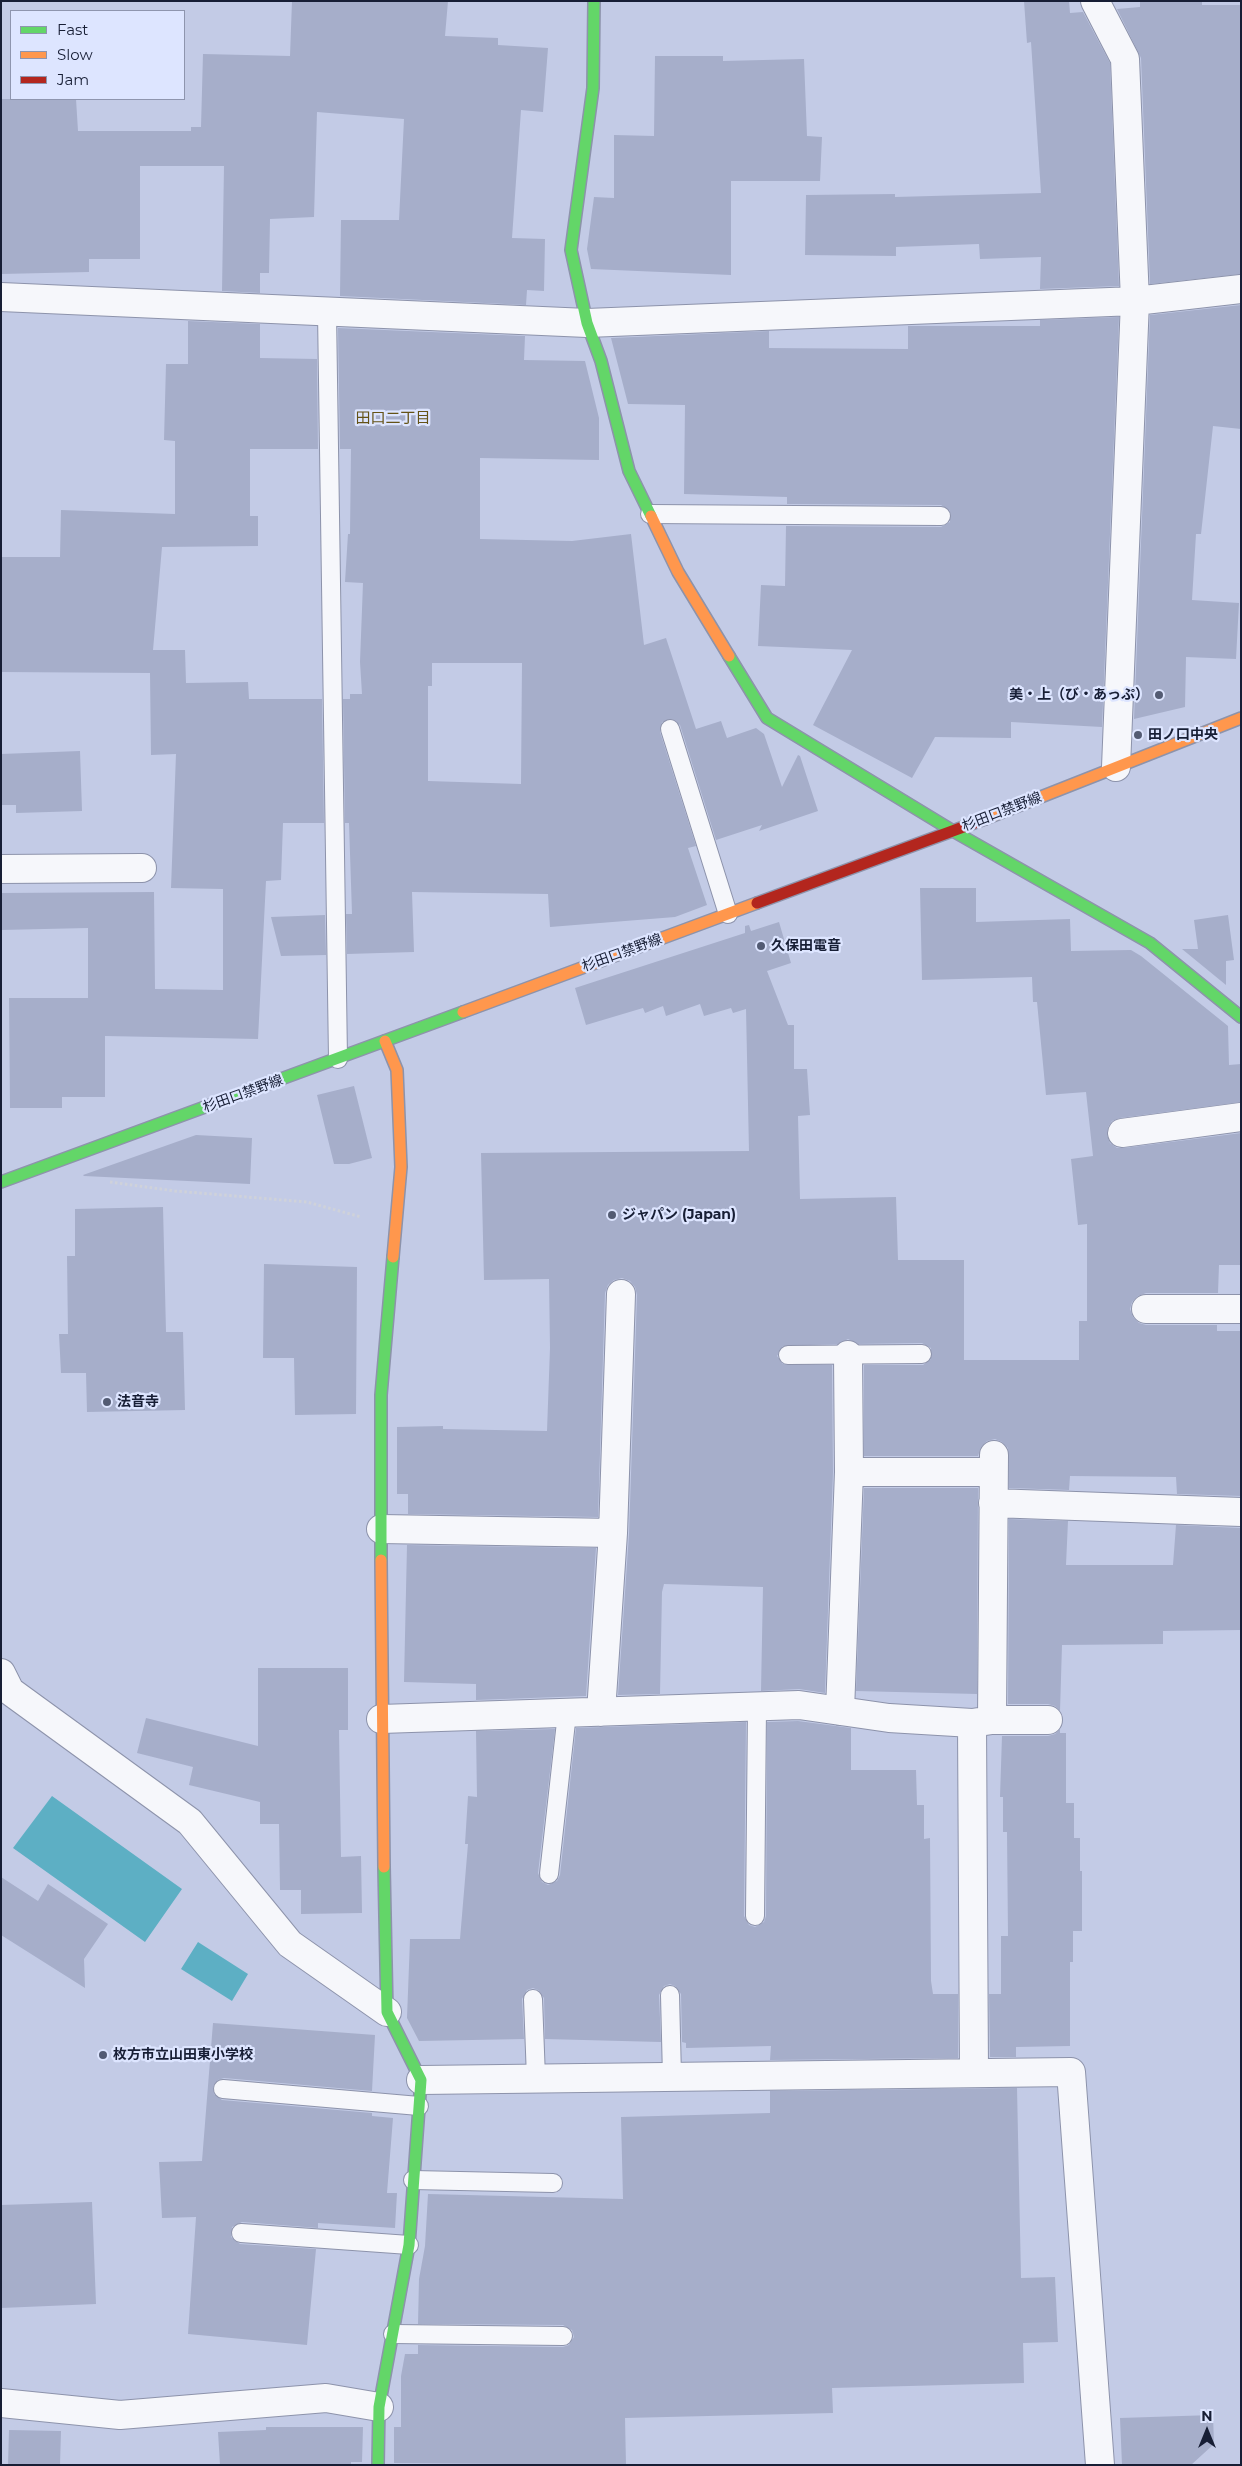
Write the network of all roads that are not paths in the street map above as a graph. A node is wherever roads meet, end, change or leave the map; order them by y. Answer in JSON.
{"nodes":[{"id":1,"x":594,"y":1,"type":"edge"},
{"id":2,"x":1095,"y":1,"type":"edge"},
{"id":3,"x":1241,"y":289,"type":"edge"},
{"id":4,"x":1,"y":297,"type":"edge"},
{"id":5,"x":1135,"y":301,"type":"junction"},
{"id":6,"x":327,"y":312,"type":"junction"},
{"id":7,"x":587,"y":323,"type":"junction"},
{"id":8,"x":650,"y":514,"type":"junction"},
{"id":9,"x":941,"y":516,"type":"dead end"},
{"id":10,"x":1241,"y":718,"type":"edge"},
{"id":11,"x":670,"y":729,"type":"dead end"},
{"id":12,"x":1116,"y":767,"type":"junction"},
{"id":13,"x":954,"y":830,"type":"junction"},
{"id":14,"x":142,"y":868,"type":"dead end"},
{"id":15,"x":1,"y":869,"type":"edge"},
{"id":16,"x":728,"y":914,"type":"junction"},
{"id":17,"x":1241,"y":1017,"type":"edge"},
{"id":18,"x":385,"y":1041,"type":"junction"},
{"id":19,"x":338,"y":1059,"type":"junction"},
{"id":20,"x":1241,"y":1117,"type":"edge"},
{"id":21,"x":1122,"y":1133,"type":"dead end"},
{"id":22,"x":2,"y":1176,"type":"edge"},
{"id":23,"x":621,"y":1294,"type":"dead end"},
{"id":24,"x":1146,"y":1309,"type":"dead end"},
{"id":25,"x":1241,"y":1309,"type":"edge"},
{"id":26,"x":922,"y":1354,"type":"dead end"},
{"id":27,"x":788,"y":1355,"type":"dead end"},
{"id":28,"x":848,"y":1355,"type":"junction"},
{"id":29,"x":849,"y":1472,"type":"junction"},
{"id":30,"x":993,"y":1503,"type":"junction"},
{"id":31,"x":1241,"y":1512,"type":"edge"},
{"id":32,"x":381,"y":1529,"type":"junction"},
{"id":33,"x":613,"y":1533,"type":"junction"},
{"id":34,"x":1,"y":1673,"type":"edge"},
{"id":35,"x":757,"y":1707,"type":"junction"},
{"id":36,"x":840,"y":1711,"type":"junction"},
{"id":37,"x":601,"y":1712,"type":"junction"},
{"id":38,"x":567,"y":1713,"type":"junction"},
{"id":39,"x":381,"y":1719,"type":"junction"},
{"id":40,"x":1048,"y":1720,"type":"dead end"},
{"id":41,"x":982,"y":1721,"type":"junction"},
{"id":42,"x":549,"y":1874,"type":"dead end"},
{"id":43,"x":755,"y":1916,"type":"dead end"},
{"id":44,"x":670,"y":1995,"type":"dead end"},
{"id":45,"x":533,"y":1999,"type":"dead end"},
{"id":46,"x":387,"y":2012,"type":"junction"},
{"id":47,"x":974,"y":2073,"type":"junction"},
{"id":48,"x":672,"y":2077,"type":"junction"},
{"id":49,"x":536,"y":2078,"type":"junction"},
{"id":50,"x":223,"y":2089,"type":"dead end"},
{"id":51,"x":420,"y":2093,"type":"junction"},
{"id":52,"x":413,"y":2180,"type":"junction"},
{"id":53,"x":553,"y":2183,"type":"dead end"},
{"id":54,"x":240,"y":2233,"type":"dead end"},
{"id":55,"x":409,"y":2245,"type":"junction"},
{"id":56,"x":393,"y":2334,"type":"junction"},
{"id":57,"x":563,"y":2336,"type":"dead end"},
{"id":58,"x":1,"y":2403,"type":"edge"},
{"id":59,"x":380,"y":2407,"type":"junction"},
{"id":60,"x":378,"y":2465,"type":"edge"},
{"id":61,"x":1100,"y":2465,"type":"edge"}],
"edges":[{"from":1,"to":7,"type":"street"},
{"from":2,"to":5,"type":"street"},
{"from":3,"to":5,"type":"street"},
{"from":4,"to":6,"type":"street"},
{"from":5,"to":7,"type":"street"},
{"from":5,"to":12,"type":"street"},
{"from":6,"to":7,"type":"street"},
{"from":6,"to":19,"type":"lane"},
{"from":7,"to":8,"type":"street"},
{"from":8,"to":9,"type":"lane"},
{"from":8,"to":13,"type":"street"},
{"from":10,"to":12,"type":"street","name":"杉田口禁野線"},
{"from":11,"to":16,"type":"lane"},
{"from":12,"to":13,"type":"street","name":"杉田口禁野線"},
{"from":13,"to":16,"type":"street","name":"杉田口禁野線"},
{"from":13,"to":17,"type":"street"},
{"from":14,"to":15,"type":"street"},
{"from":16,"to":18,"type":"street","name":"杉田口禁野線"},
{"from":18,"to":19,"type":"street","name":"杉田口禁野線"},
{"from":18,"to":32,"type":"street"},
{"from":19,"to":22,"type":"street","name":"杉田口禁野線"},
{"from":20,"to":21,"type":"street"},
{"from":23,"to":33,"type":"street"},
{"from":24,"to":25,"type":"street"},
{"from":26,"to":28,"type":"lane"},
{"from":27,"to":28,"type":"lane"},
{"from":28,"to":29,"type":"street"},
{"from":29,"to":30,"type":"street"},
{"from":29,"to":36,"type":"street"},
{"from":30,"to":31,"type":"street"},
{"from":30,"to":41,"type":"street"},
{"from":32,"to":33,"type":"street"},
{"from":32,"to":39,"type":"street"},
{"from":33,"to":37,"type":"street"},
{"from":34,"to":46,"type":"street"},
{"from":35,"to":36,"type":"street"},
{"from":35,"to":37,"type":"street"},
{"from":35,"to":43,"type":"lane"},
{"from":36,"to":41,"type":"street"},
{"from":37,"to":38,"type":"street"},
{"from":38,"to":39,"type":"street"},
{"from":38,"to":42,"type":"lane"},
{"from":39,"to":46,"type":"street"},
{"from":40,"to":41,"type":"street"},
{"from":41,"to":47,"type":"street"},
{"from":44,"to":48,"type":"lane"},
{"from":45,"to":49,"type":"lane"},
{"from":46,"to":51,"type":"street"},
{"from":47,"to":48,"type":"street"},
{"from":47,"to":61,"type":"street"},
{"from":48,"to":49,"type":"street"},
{"from":49,"to":51,"type":"street"},
{"from":50,"to":51,"type":"lane"},
{"from":51,"to":52,"type":"street"},
{"from":52,"to":53,"type":"lane"},
{"from":52,"to":55,"type":"street"},
{"from":54,"to":55,"type":"lane"},
{"from":55,"to":56,"type":"street"},
{"from":56,"to":57,"type":"lane"},
{"from":56,"to":59,"type":"street"},
{"from":58,"to":59,"type":"street"},
{"from":59,"to":60,"type":"street"}]}
